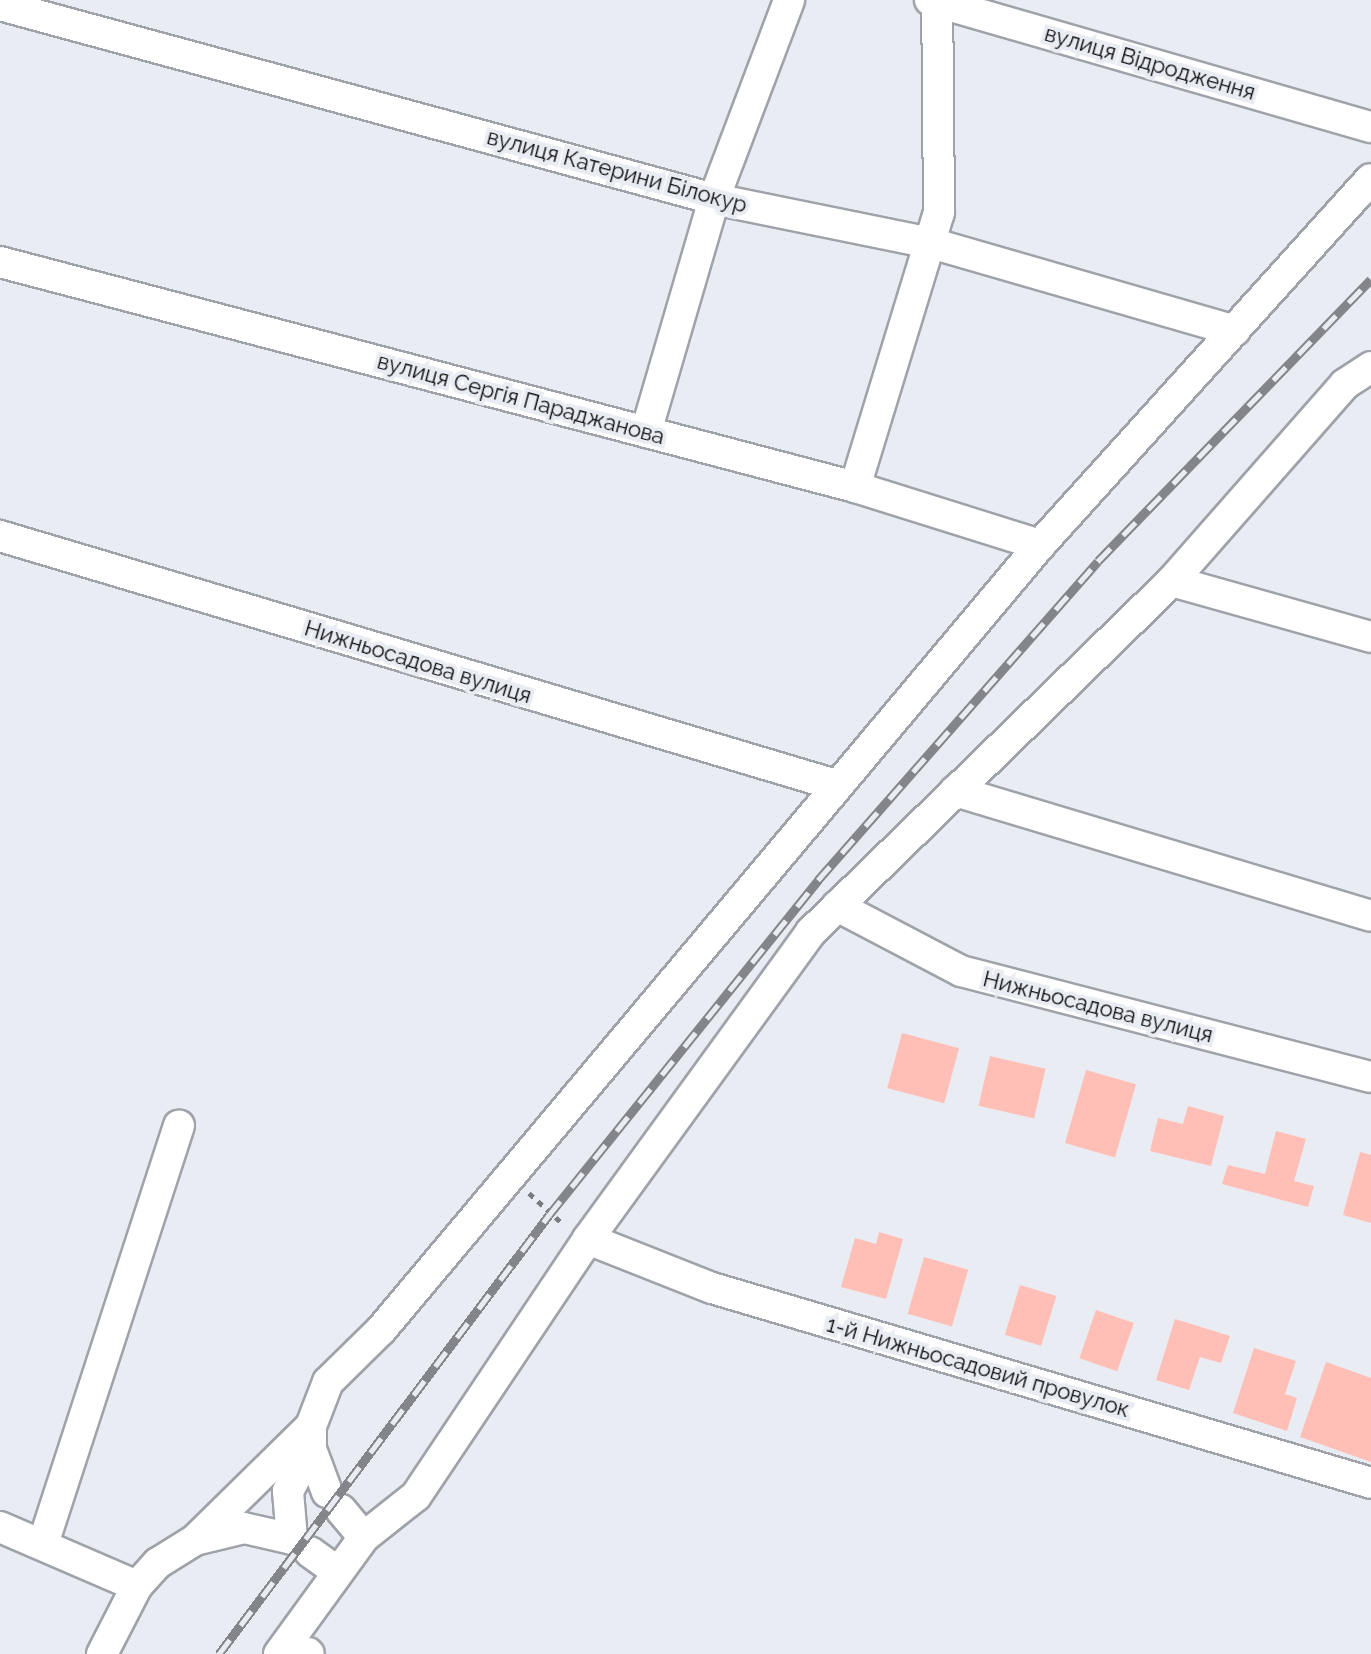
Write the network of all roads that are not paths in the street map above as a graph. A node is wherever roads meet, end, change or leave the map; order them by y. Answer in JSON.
{"nodes":[{"id":1,"x":789,"y":0,"type":"edge"},
{"id":2,"x":934,"y":0,"type":"edge"},
{"id":3,"x":0,"y":5,"type":"edge"},
{"id":4,"x":1371,"y":127,"type":"edge"},
{"id":5,"x":1371,"y":179,"type":"edge"},
{"id":6,"x":714,"y":199,"type":"junction"},
{"id":7,"x":931,"y":243,"type":"junction"},
{"id":8,"x":0,"y":262,"type":"edge"},
{"id":9,"x":1235,"y":331,"type":"junction"},
{"id":10,"x":1371,"y":367,"type":"edge"},
{"id":11,"x":646,"y":432,"type":"junction"},
{"id":12,"x":855,"y":487,"type":"junction"},
{"id":13,"x":0,"y":536,"type":"edge"},
{"id":14,"x":1040,"y":545,"type":"junction"},
{"id":15,"x":1172,"y":581,"type":"junction"},
{"id":16,"x":1371,"y":637,"type":"edge"},
{"id":17,"x":836,"y":785,"type":"junction"},
{"id":18,"x":955,"y":791,"type":"junction"},
{"id":19,"x":837,"y":906,"type":"junction"},
{"id":20,"x":1371,"y":916,"type":"edge"},
{"id":21,"x":1371,"y":1077,"type":"edge"},
{"id":22,"x":179,"y":1126,"type":"dead end"},
{"id":23,"x":588,"y":1239,"type":"junction"},
{"id":24,"x":311,"y":1437,"type":"junction"},
{"id":25,"x":1371,"y":1483,"type":"edge"},
{"id":26,"x":0,"y":1527,"type":"edge"},
{"id":27,"x":364,"y":1537,"type":"junction"},
{"id":28,"x":195,"y":1540,"type":"junction"},
{"id":29,"x":43,"y":1544,"type":"junction"},
{"id":30,"x":301,"y":1545,"type":"junction"},
{"id":31,"x":334,"y":1578,"type":"junction"},
{"id":32,"x":137,"y":1586,"type":"junction"},
{"id":33,"x":102,"y":1654,"type":"edge"},
{"id":34,"x":279,"y":1654,"type":"edge"},
{"id":35,"x":308,"y":1654,"type":"edge"}],
"edges":[{"from":1,"to":6,"type":"street"},
{"from":2,"to":4,"type":"street","name":"вулиця Відродження"},
{"from":2,"to":7,"type":"street"},
{"from":3,"to":6,"type":"street","name":"вулиця Катерини Білокур"},
{"from":5,"to":9,"type":"street"},
{"from":6,"to":7,"type":"street","name":"вулиця Катерини Білокур"},
{"from":6,"to":11,"type":"street"},
{"from":7,"to":9,"type":"street","name":"вулиця Катерини Білокур"},
{"from":7,"to":12,"type":"street"},
{"from":8,"to":11,"type":"street","name":"вулиця Сергія Параджанова"},
{"from":9,"to":14,"type":"street"},
{"from":10,"to":15,"type":"street"},
{"from":11,"to":12,"type":"street","name":"вулиця Сергія Параджанова"},
{"from":12,"to":14,"type":"street","name":"вулиця Сергія Параджанова"},
{"from":13,"to":17,"type":"street","name":"Нижньосадова вулиця"},
{"from":14,"to":17,"type":"street"},
{"from":15,"to":16,"type":"street"},
{"from":15,"to":18,"type":"street"},
{"from":17,"to":24,"type":"street"},
{"from":18,"to":19,"type":"street"},
{"from":18,"to":20,"type":"street"},
{"from":19,"to":21,"type":"street","name":"Нижньосадова вулиця"},
{"from":19,"to":23,"type":"street"},
{"from":22,"to":29,"type":"street"},
{"from":23,"to":25,"type":"street","name":"1-й Нижньосадовий провулок"},
{"from":23,"to":27,"type":"street"},
{"from":24,"to":27,"type":"street"},
{"from":24,"to":28,"type":"street"},
{"from":24,"to":30,"type":"street"},
{"from":26,"to":29,"type":"street"},
{"from":27,"to":31,"type":"street"},
{"from":28,"to":30,"type":"street"},
{"from":28,"to":32,"type":"street"},
{"from":29,"to":32,"type":"street"},
{"from":30,"to":31,"type":"street"},
{"from":31,"to":34,"type":"street"},
{"from":31,"to":35,"type":"street"},
{"from":32,"to":33,"type":"street"}]}
